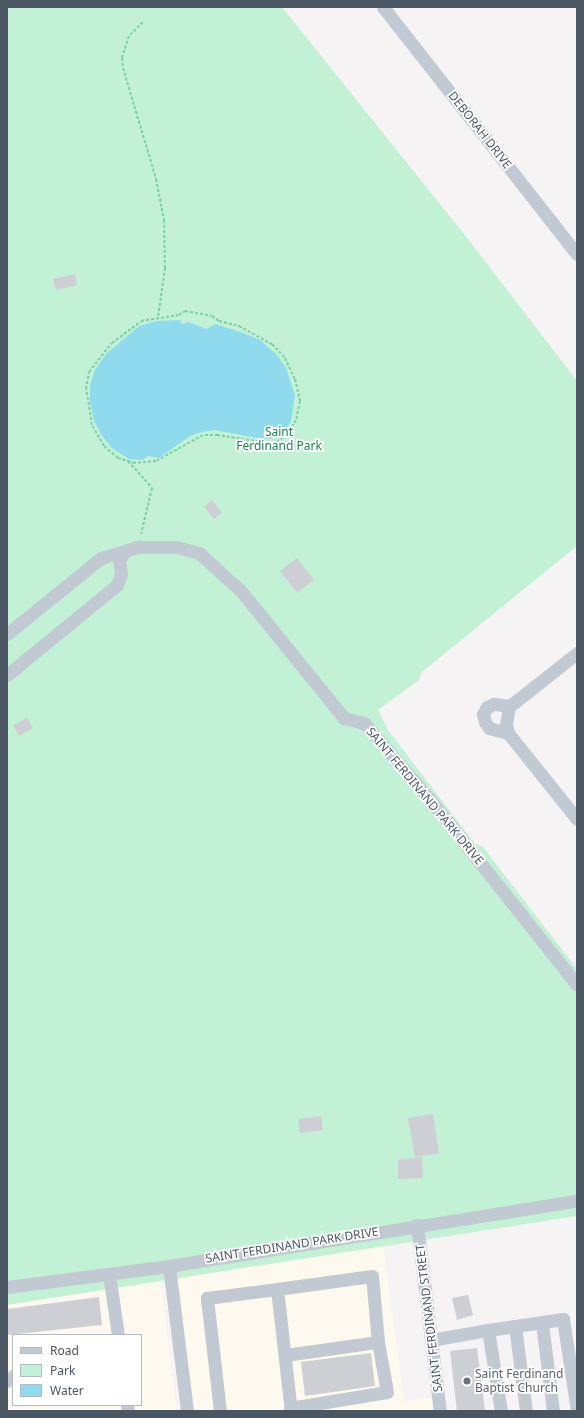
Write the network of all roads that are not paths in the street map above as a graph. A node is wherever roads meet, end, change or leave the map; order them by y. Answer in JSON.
{"nodes":[{"id":1,"x":384,"y":7,"type":"edge"},
{"id":2,"x":577,"y":254,"type":"edge"},
{"id":3,"x":125,"y":551,"type":"junction"},
{"id":4,"x":7,"y":634,"type":"edge"},
{"id":5,"x":577,"y":653,"type":"edge"},
{"id":6,"x":7,"y":675,"type":"edge"},
{"id":7,"x":509,"y":706,"type":"junction"},
{"id":8,"x":508,"y":733,"type":"junction"},
{"id":9,"x":577,"y":819,"type":"edge"},
{"id":10,"x":577,"y":985,"type":"edge"},
{"id":11,"x":577,"y":1201,"type":"edge"},
{"id":12,"x":417,"y":1225,"type":"junction"},
{"id":13,"x":169,"y":1266,"type":"junction"},
{"id":14,"x":109,"y":1274,"type":"junction"},
{"id":15,"x":7,"y":1287,"type":"edge"},
{"id":16,"x":277,"y":1290,"type":"junction"},
{"id":17,"x":542,"y":1323,"type":"junction"},
{"id":18,"x":515,"y":1326,"type":"junction"},
{"id":19,"x":488,"y":1330,"type":"junction"},
{"id":20,"x":118,"y":1334,"type":"edge"},
{"id":21,"x":431,"y":1340,"type":"junction"},
{"id":22,"x":378,"y":1342,"type":"junction"},
{"id":23,"x":285,"y":1355,"type":"junction"},
{"id":24,"x":290,"y":1410,"type":"edge"},
{"id":25,"x":187,"y":1411,"type":"edge"},
{"id":26,"x":220,"y":1411,"type":"edge"},
{"id":27,"x":440,"y":1411,"type":"edge"},
{"id":28,"x":501,"y":1411,"type":"edge"},
{"id":29,"x":526,"y":1411,"type":"edge"},
{"id":30,"x":553,"y":1411,"type":"edge"},
{"id":31,"x":577,"y":1411,"type":"edge"}],
"edges":[{"from":1,"to":2,"type":"street","name":"DEBORAH DRIVE"},
{"from":3,"to":4,"type":"street","name":"SAINT FERDINAND PARK DRIVE"},
{"from":3,"to":6,"type":"street"},
{"from":3,"to":10,"type":"street","name":"SAINT FERDINAND PARK DRIVE"},
{"from":5,"to":7,"type":"street"},
{"from":7,"to":8,"type":"street"},
{"from":7,"to":8,"type":"street"},
{"from":8,"to":9,"type":"street"},
{"from":11,"to":12,"type":"street","name":"SAINT FERDINAND PARK DRIVE"},
{"from":12,"to":13,"type":"street","name":"SAINT FERDINAND PARK DRIVE"},
{"from":12,"to":21,"type":"street","name":"SAINT FERDINAND STREET"},
{"from":13,"to":14,"type":"street","name":"SAINT FERDINAND PARK DRIVE"},
{"from":13,"to":25,"type":"street"},
{"from":14,"to":15,"type":"street","name":"SAINT FERDINAND PARK DRIVE"},
{"from":14,"to":20,"type":"street"},
{"from":16,"to":22,"type":"street"},
{"from":16,"to":23,"type":"street"},
{"from":16,"to":26,"type":"street"},
{"from":17,"to":18,"type":"street"},
{"from":17,"to":30,"type":"street"},
{"from":17,"to":31,"type":"street"},
{"from":18,"to":19,"type":"street"},
{"from":18,"to":29,"type":"street"},
{"from":19,"to":21,"type":"street"},
{"from":19,"to":28,"type":"street"},
{"from":21,"to":27,"type":"street","name":"SAINT FERDINAND STREET"},
{"from":22,"to":23,"type":"street"},
{"from":22,"to":24,"type":"street"},
{"from":23,"to":24,"type":"street"}]}
